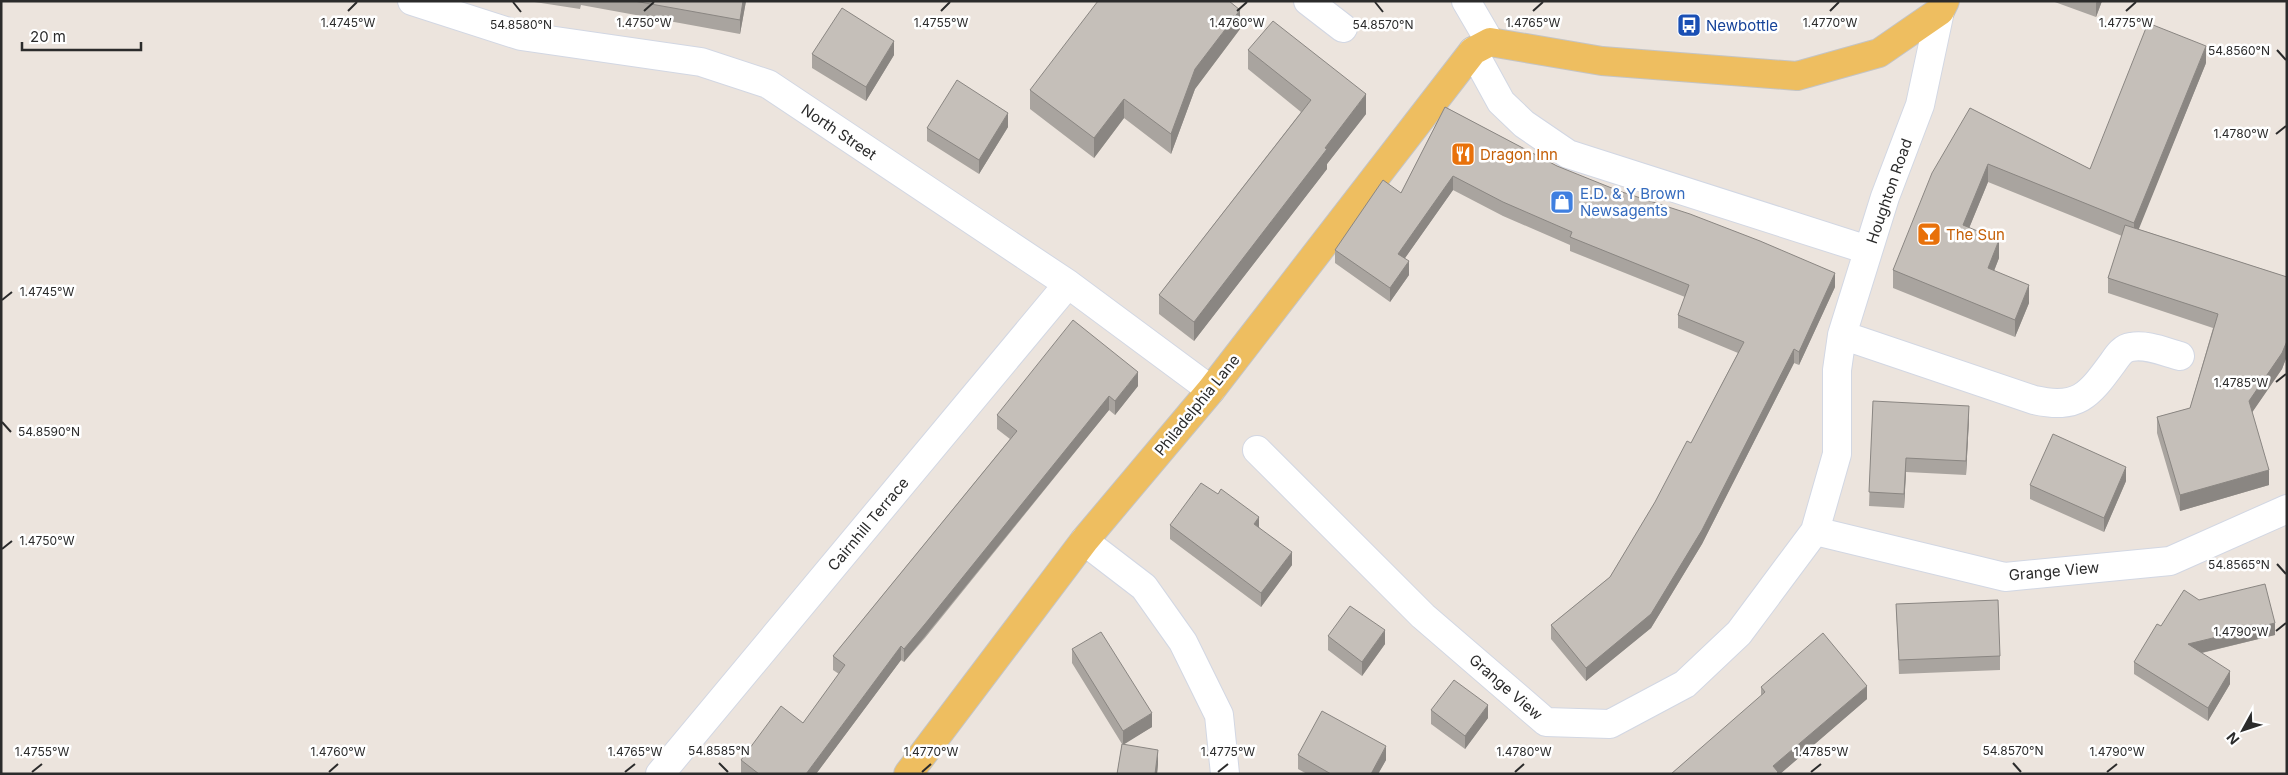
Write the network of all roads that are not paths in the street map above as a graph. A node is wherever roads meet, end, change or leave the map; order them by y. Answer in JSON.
{"nodes":[{"id":1,"x":412,"y":1,"type":"edge"},
{"id":2,"x":1308,"y":1,"type":"edge"},
{"id":3,"x":1466,"y":1,"type":"edge"},
{"id":4,"x":1943,"y":6,"type":"edge"},
{"id":5,"x":1343,"y":28,"type":"dead end"},
{"id":6,"x":1481,"y":47,"type":"junction"},
{"id":7,"x":1868,"y":250,"type":"junction"},
{"id":8,"x":1068,"y":284,"type":"junction"},
{"id":9,"x":1842,"y":335,"type":"junction"},
{"id":10,"x":2180,"y":356,"type":"dead end"},
{"id":11,"x":1837,"y":370,"type":"joint"},
{"id":12,"x":1211,"y":390,"type":"junction"},
{"id":13,"x":1257,"y":450,"type":"dead end"},
{"id":14,"x":2287,"y":509,"type":"edge"},
{"id":15,"x":1815,"y":531,"type":"junction"},
{"id":16,"x":1084,"y":541,"type":"junction"},
{"id":17,"x":669,"y":771,"type":"edge"},
{"id":18,"x":908,"y":774,"type":"edge"},
{"id":19,"x":1225,"y":774,"type":"edge"}],
"edges":[{"from":1,"to":8,"type":"street","name":"North Street"},
{"from":2,"to":5,"type":"street"},
{"from":3,"to":6,"type":"street"},
{"from":4,"to":6,"type":"main road"},
{"from":4,"to":7,"type":"street","name":"Houghton Road"},
{"from":6,"to":7,"type":"street"},
{"from":6,"to":12,"type":"main road","name":"Philadelphia Lane"},
{"from":7,"to":9,"type":"street","name":"Houghton Road"},
{"from":8,"to":12,"type":"street","name":"North Street"},
{"from":8,"to":17,"type":"street","name":"Cairnhill Terrace"},
{"from":9,"to":10,"type":"street"},
{"from":9,"to":11,"type":"street","name":"Houghton Road"},
{"from":11,"to":15,"type":"street","name":"Grange View"},
{"from":12,"to":16,"type":"main road","name":"Philadelphia Lane"},
{"from":13,"to":15,"type":"street","name":"Grange View"},
{"from":14,"to":15,"type":"street","name":"Grange View"},
{"from":16,"to":18,"type":"main road","name":"Philadelphia Lane"},
{"from":16,"to":19,"type":"street"}]}
